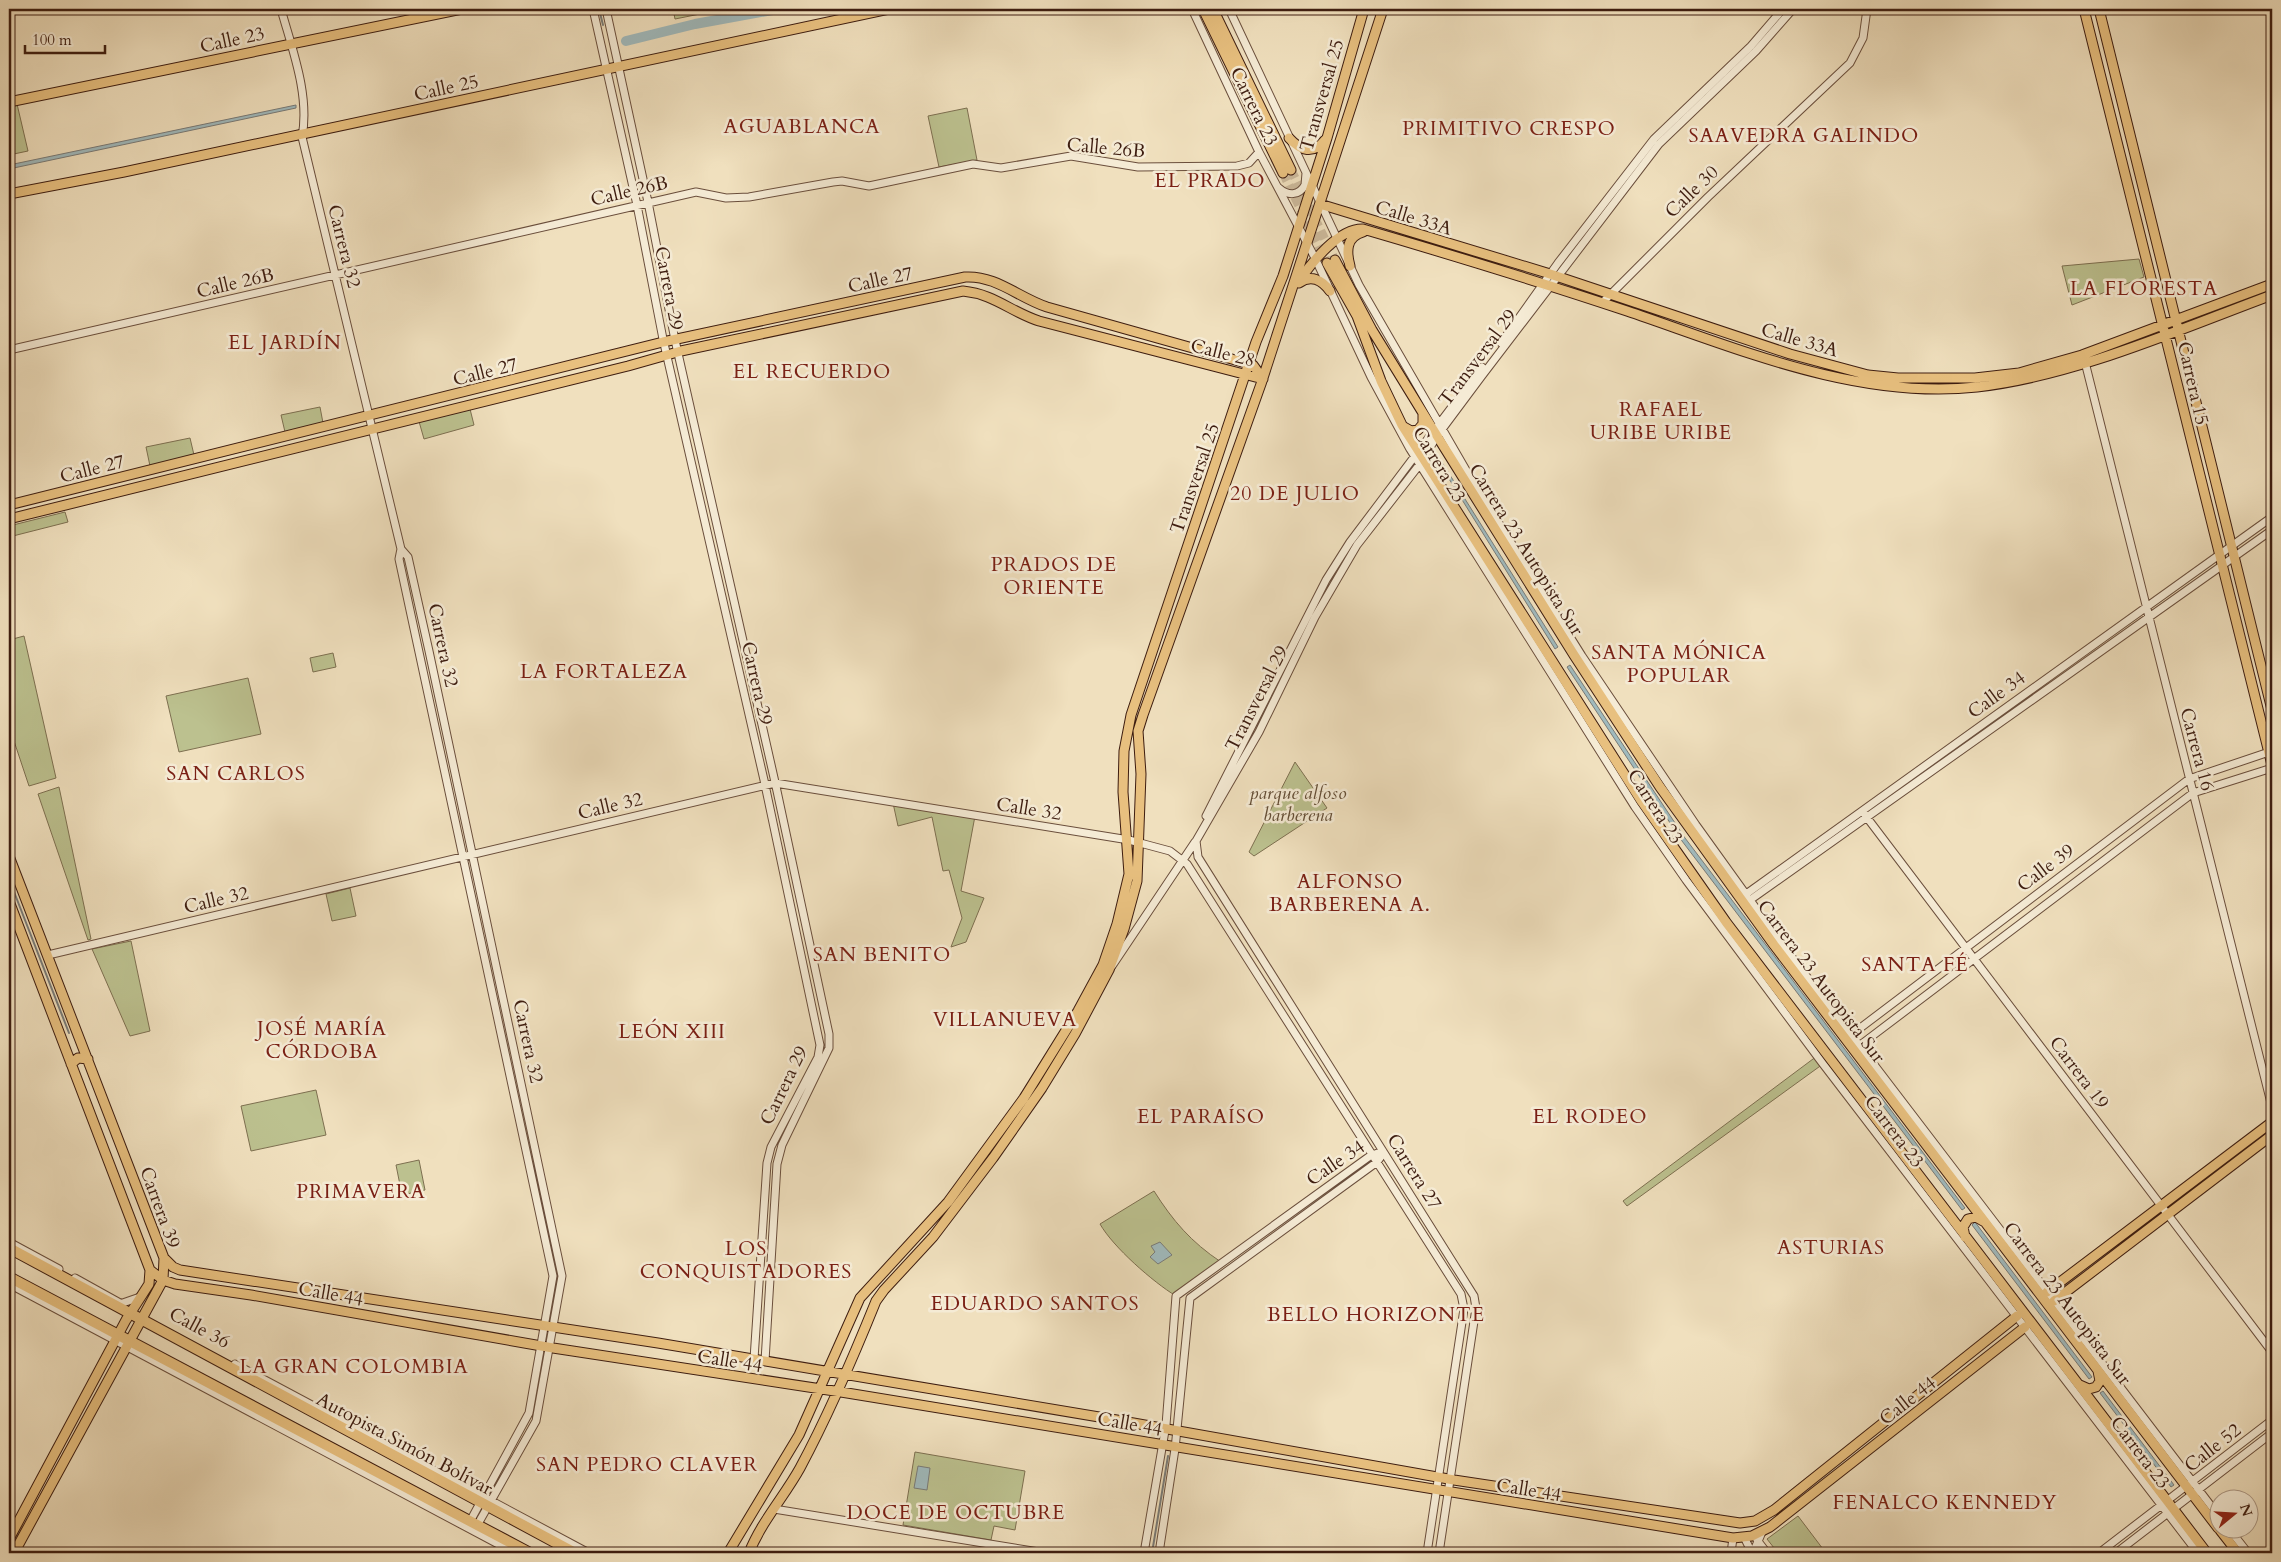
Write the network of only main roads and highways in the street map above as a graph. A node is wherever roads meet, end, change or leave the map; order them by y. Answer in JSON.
{"nodes":[{"id":1,"x":462,"y":9,"type":"edge"},
{"id":2,"x":889,"y":9,"type":"edge"},
{"id":3,"x":1203,"y":9,"type":"edge"},
{"id":4,"x":1213,"y":9,"type":"edge"},
{"id":5,"x":1364,"y":9,"type":"edge"},
{"id":6,"x":2084,"y":9,"type":"edge"},
{"id":7,"x":2099,"y":9,"type":"edge"},
{"id":8,"x":1383,"y":10,"type":"edge"},
{"id":9,"x":1236,"y":66,"type":"junction"},
{"id":10,"x":9,"y":102,"type":"edge"},
{"id":11,"x":1289,"y":138,"type":"road end"},
{"id":12,"x":1327,"y":138,"type":"junction"},
{"id":13,"x":1287,"y":172,"type":"tunnel mouth"},
{"id":14,"x":9,"y":194,"type":"edge"},
{"id":15,"x":1322,"y":202,"type":"junction"},
{"id":16,"x":1373,"y":233,"type":"junction"},
{"id":17,"x":1338,"y":239,"type":"joint"},
{"id":18,"x":1350,"y":266,"type":"road end"},
{"id":19,"x":972,"y":276,"type":"joint"},
{"id":20,"x":2272,"y":284,"type":"edge"},
{"id":21,"x":1296,"y":285,"type":"junction"},
{"id":22,"x":963,"y":291,"type":"joint"},
{"id":23,"x":1330,"y":291,"type":"road end"},
{"id":24,"x":896,"y":292,"type":"junction"},
{"id":25,"x":1291,"y":294,"type":"junction"},
{"id":26,"x":2272,"y":295,"type":"edge"},
{"id":27,"x":898,"y":305,"type":"junction"},
{"id":28,"x":2175,"y":321,"type":"junction"},
{"id":29,"x":2163,"y":325,"type":"junction"},
{"id":30,"x":2177,"y":330,"type":"junction"},
{"id":31,"x":2165,"y":334,"type":"junction"},
{"id":32,"x":1818,"y":362,"type":"junction"},
{"id":33,"x":1249,"y":364,"type":"junction"},
{"id":34,"x":1815,"y":371,"type":"junction"},
{"id":35,"x":1245,"y":375,"type":"junction"},
{"id":36,"x":1263,"y":379,"type":"junction"},
{"id":37,"x":1423,"y":413,"type":"junction"},
{"id":38,"x":1402,"y":425,"type":"junction"},
{"id":39,"x":1438,"y":430,"type":"joint"},
{"id":40,"x":1419,"y":458,"type":"joint"},
{"id":41,"x":9,"y":505,"type":"edge"},
{"id":42,"x":9,"y":519,"type":"edge"},
{"id":43,"x":2272,"y":710,"type":"edge"},
{"id":44,"x":2271,"y":751,"type":"edge"},
{"id":45,"x":2272,"y":766,"type":"edge"},
{"id":46,"x":9,"y":856,"type":"edge"},
{"id":47,"x":9,"y":901,"type":"edge"},
{"id":48,"x":1106,"y":968,"type":"junction"},
{"id":49,"x":79,"y":1036,"type":"junction"},
{"id":50,"x":63,"y":1043,"type":"junction"},
{"id":51,"x":88,"y":1059,"type":"junction"},
{"id":52,"x":71,"y":1064,"type":"junction"},
{"id":53,"x":2271,"y":1122,"type":"edge"},
{"id":54,"x":2271,"y":1135,"type":"edge"},
{"id":55,"x":143,"y":1202,"type":"junction"},
{"id":56,"x":126,"y":1206,"type":"junction"},
{"id":57,"x":1988,"y":1225,"type":"junction"},
{"id":58,"x":1967,"y":1240,"type":"junction"},
{"id":59,"x":9,"y":1248,"type":"edge"},
{"id":60,"x":164,"y":1258,"type":"junction"},
{"id":61,"x":1980,"y":1258,"type":"junction"},
{"id":62,"x":150,"y":1270,"type":"junction"},
{"id":63,"x":9,"y":1277,"type":"edge"},
{"id":64,"x":163,"y":1280,"type":"junction"},
{"id":65,"x":2006,"y":1291,"type":"junction"},
{"id":66,"x":2047,"y":1292,"type":"road end"},
{"id":67,"x":2054,"y":1301,"type":"road end"},
{"id":68,"x":131,"y":1312,"type":"junction"},
{"id":69,"x":2017,"y":1316,"type":"road end"},
{"id":70,"x":142,"y":1318,"type":"junction"},
{"id":71,"x":2025,"y":1327,"type":"road end"},
{"id":72,"x":116,"y":1338,"type":"junction"},
{"id":73,"x":127,"y":1344,"type":"junction"},
{"id":74,"x":1971,"y":1353,"type":"junction"},
{"id":75,"x":1979,"y":1364,"type":"junction"},
{"id":76,"x":2097,"y":1369,"type":"junction"},
{"id":77,"x":826,"y":1372,"type":"junction"},
{"id":78,"x":845,"y":1376,"type":"junction"},
{"id":79,"x":2078,"y":1384,"type":"junction"},
{"id":80,"x":820,"y":1388,"type":"junction"},
{"id":81,"x":838,"y":1391,"type":"junction"},
{"id":82,"x":431,"y":1469,"type":"road end"},
{"id":83,"x":420,"y":1472,"type":"junction"},
{"id":84,"x":1799,"y":1489,"type":"junction"},
{"id":85,"x":1807,"y":1499,"type":"junction"},
{"id":86,"x":1591,"y":1501,"type":"junction"},
{"id":87,"x":2208,"y":1511,"type":"edge"},
{"id":88,"x":1589,"y":1515,"type":"junction"},
{"id":89,"x":9,"y":1539,"type":"edge"},
{"id":90,"x":2228,"y":1540,"type":"edge"},
{"id":91,"x":14,"y":1553,"type":"edge"},
{"id":92,"x":530,"y":1553,"type":"edge"},
{"id":93,"x":575,"y":1553,"type":"edge"},
{"id":94,"x":728,"y":1553,"type":"edge"},
{"id":95,"x":749,"y":1553,"type":"edge"},
{"id":96,"x":2204,"y":1553,"type":"edge"},
{"id":97,"x":2238,"y":1553,"type":"edge"}],
"edges":[{"from":1,"to":10,"type":"main road","name":"Calle 23"},
{"from":2,"to":14,"type":"main road","name":"Calle 25"},
{"from":3,"to":9,"type":"main road","name":"Carrera 23"},
{"from":4,"to":9,"type":"main road","name":"Carrera 23"},
{"from":5,"to":12,"type":"main road","name":"Transversal 25"},
{"from":6,"to":29,"type":"main road","name":"Carrera 15"},
{"from":7,"to":28,"type":"main road","name":"Carrera 15"},
{"from":8,"to":15,"type":"main road","name":"Transversal 25"},
{"from":9,"to":13,"type":"main road","name":"Carrera 23"},
{"from":11,"to":12,"type":"main road"},
{"from":12,"to":33,"type":"main road","name":"Transversal 25"},
{"from":15,"to":25,"type":"main road","name":"Transversal 25"},
{"from":15,"to":32,"type":"main road","name":"Calle 33A"},
{"from":16,"to":17,"type":"main road","name":"Calle 33A"},
{"from":16,"to":18,"type":"main road"},
{"from":16,"to":34,"type":"main road","name":"Calle 33A"},
{"from":17,"to":21,"type":"main road","name":"Transversal 25"},
{"from":19,"to":24,"type":"main road","name":"Calle 27"},
{"from":19,"to":33,"type":"main road","name":"Calle 28"},
{"from":20,"to":28,"type":"main road","name":"Calle 33A"},
{"from":21,"to":23,"type":"main road"},
{"from":21,"to":25,"type":"main road","name":"Transversal 25"},
{"from":22,"to":27,"type":"main road","name":"Calle 27"},
{"from":22,"to":35,"type":"main road","name":"Calle 28"},
{"from":24,"to":27,"type":"main road"},
{"from":24,"to":41,"type":"main road","name":"Calle 27"},
{"from":25,"to":36,"type":"main road","name":"Transversal 25"},
{"from":26,"to":30,"type":"main road","name":"Calle 33A"},
{"from":27,"to":42,"type":"main road","name":"Calle 27"},
{"from":28,"to":29,"type":"main road","name":"Calle 33A"},
{"from":28,"to":30,"type":"main road","name":"Carrera 15"},
{"from":29,"to":31,"type":"main road","name":"Carrera 15"},
{"from":29,"to":32,"type":"main road","name":"Calle 33A"},
{"from":30,"to":31,"type":"main road","name":"Calle 33A"},
{"from":30,"to":43,"type":"main road","name":"Carrera 15"},
{"from":31,"to":34,"type":"main road","name":"Calle 33A"},
{"from":31,"to":44,"type":"main road","name":"Carrera 15"},
{"from":32,"to":34,"type":"main road"},
{"from":33,"to":35,"type":"main road","name":"Transversal 25"},
{"from":33,"to":36,"type":"main road","name":"Calle 28"},
{"from":35,"to":36,"type":"main road","name":"Calle 28"},
{"from":35,"to":48,"type":"main road","name":"Transversal 25"},
{"from":36,"to":48,"type":"main road","name":"Transversal 25"},
{"from":37,"to":38,"type":"main road"},
{"from":37,"to":38,"type":"main road","name":"Carrera 23"},
{"from":37,"to":39,"type":"main road","name":"Carrera 23"},
{"from":38,"to":40,"type":"main road","name":"Carrera 23"},
{"from":39,"to":57,"type":"main road","name":"Carrera 23 Autopista Sur"},
{"from":40,"to":58,"type":"main road","name":"Carrera 23 Autopista Sur"},
{"from":44,"to":45,"type":"main road","name":"Carrera 15"},
{"from":46,"to":49,"type":"main road","name":"Carrera 39"},
{"from":47,"to":50,"type":"main road","name":"Carrera 39"},
{"from":48,"to":77,"type":"main road"},
{"from":48,"to":78,"type":"main road"},
{"from":49,"to":50,"type":"main road"},
{"from":49,"to":51,"type":"main road","name":"Carrera 39"},
{"from":50,"to":52,"type":"main road","name":"Carrera 39"},
{"from":51,"to":52,"type":"main road"},
{"from":51,"to":55,"type":"main road","name":"Carrera 39"},
{"from":52,"to":56,"type":"main road","name":"Carrera 39"},
{"from":53,"to":66,"type":"main road"},
{"from":54,"to":67,"type":"main road"},
{"from":55,"to":56,"type":"main road"},
{"from":55,"to":60,"type":"main road","name":"Carrera 39"},
{"from":56,"to":62,"type":"main road","name":"Carrera 39"},
{"from":57,"to":58,"type":"main road"},
{"from":57,"to":76,"type":"main road","name":"Carrera 23 Autopista Sur"},
{"from":58,"to":61,"type":"main road","name":"Carrera 23 Autopista Sur"},
{"from":59,"to":68,"type":"highway","name":"Autopista Simón Bolívar"},
{"from":60,"to":64,"type":"main road","name":"Carrera 39"},
{"from":60,"to":77,"type":"main road","name":"Calle 44"},
{"from":61,"to":65,"type":"main road","name":"Carrera 23 Autopista Sur"},
{"from":61,"to":65,"type":"main road"},
{"from":62,"to":64,"type":"main road"},
{"from":62,"to":68,"type":"main road","name":"Carrera 39"},
{"from":63,"to":72,"type":"highway","name":"Autopista Simón Bolívar"},
{"from":64,"to":70,"type":"main road","name":"Carrera 39"},
{"from":64,"to":80,"type":"main road","name":"Calle 44"},
{"from":65,"to":79,"type":"main road","name":"Carrera 23 Autopista Sur"},
{"from":68,"to":70,"type":"highway","name":"Autopista Simón Bolívar"},
{"from":68,"to":72,"type":"main road","name":"Carrera 39"},
{"from":69,"to":74,"type":"main road","name":"Calle 44"},
{"from":70,"to":73,"type":"main road","name":"Carrera 39"},
{"from":70,"to":83,"type":"highway","name":"Autopista Simón Bolívar"},
{"from":71,"to":75,"type":"main road","name":"Calle 44"},
{"from":72,"to":73,"type":"highway","name":"Autopista Simón Bolívar"},
{"from":72,"to":89,"type":"main road","name":"Carrera 39"},
{"from":73,"to":91,"type":"main road","name":"Carrera 39"},
{"from":73,"to":92,"type":"highway","name":"Autopista Simón Bolívar"},
{"from":74,"to":75,"type":"main road"},
{"from":74,"to":84,"type":"main road","name":"Calle 44"},
{"from":75,"to":85,"type":"main road","name":"Calle 44"},
{"from":76,"to":79,"type":"main road"},
{"from":76,"to":87,"type":"main road","name":"Carrera 23 Autopista Sur"},
{"from":77,"to":78,"type":"main road","name":"Calle 44"},
{"from":77,"to":80,"type":"main road"},
{"from":78,"to":81,"type":"main road"},
{"from":78,"to":86,"type":"main road","name":"Calle 44"},
{"from":79,"to":96,"type":"main road","name":"Carrera 23 Autopista Sur"},
{"from":80,"to":81,"type":"main road","name":"Calle 44"},
{"from":80,"to":94,"type":"main road"},
{"from":81,"to":88,"type":"main road","name":"Calle 44"},
{"from":81,"to":95,"type":"main road"},
{"from":82,"to":83,"type":"highway"},
{"from":83,"to":93,"type":"highway","name":"Autopista Simón Bolívar"},
{"from":84,"to":85,"type":"main road"},
{"from":84,"to":86,"type":"main road","name":"Calle 44"},
{"from":85,"to":88,"type":"main road","name":"Calle 44"},
{"from":86,"to":88,"type":"main road"},
{"from":90,"to":97,"type":"main road","name":"Carrera 23 Autopista Sur"}]}
